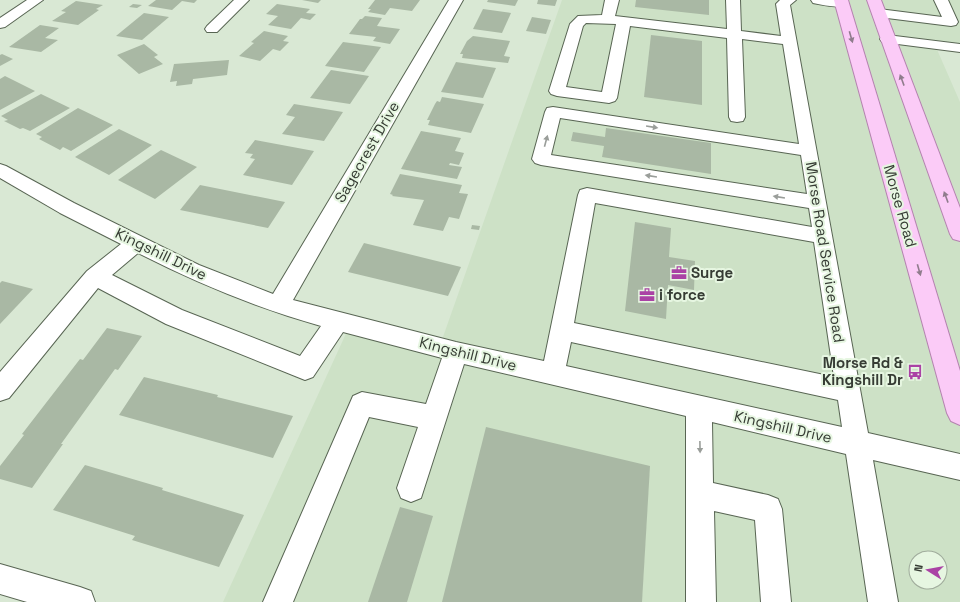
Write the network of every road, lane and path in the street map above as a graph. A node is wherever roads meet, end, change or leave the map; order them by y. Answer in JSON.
{"nodes":[{"id":1,"x":36,"y":0,"type":"edge"},
{"id":2,"x":242,"y":0,"type":"edge"},
{"id":3,"x":456,"y":0,"type":"edge"},
{"id":4,"x":612,"y":0,"type":"edge"},
{"id":5,"x":733,"y":0,"type":"edge"},
{"id":6,"x":789,"y":0,"type":"edge"},
{"id":7,"x":818,"y":0,"type":"edge"},
{"id":8,"x":941,"y":0,"type":"edge"},
{"id":9,"x":841,"y":2,"type":"edge"},
{"id":10,"x":877,"y":6,"type":"edge"},
{"id":11,"x":608,"y":19,"type":"junction"},
{"id":12,"x":624,"y":21,"type":"junction"},
{"id":13,"x":0,"y":24,"type":"edge"},
{"id":14,"x":955,"y":25,"type":"edge"},
{"id":15,"x":212,"y":29,"type":"dead end"},
{"id":16,"x":735,"y":35,"type":"junction"},
{"id":17,"x":887,"y":39,"type":"junction"},
{"id":18,"x":790,"y":41,"type":"junction"},
{"id":19,"x":960,"y":48,"type":"edge"},
{"id":20,"x":737,"y":118,"type":"dead end"},
{"id":21,"x":808,"y":151,"type":"junction"},
{"id":22,"x":0,"y":170,"type":"edge"},
{"id":23,"x":818,"y":203,"type":"junction"},
{"id":24,"x":960,"y":234,"type":"edge"},
{"id":25,"x":823,"y":236,"type":"junction"},
{"id":26,"x":137,"y":243,"type":"junction"},
{"id":27,"x":95,"y":277,"type":"junction"},
{"id":28,"x":278,"y":305,"type":"junction"},
{"id":29,"x":337,"y":321,"type":"junction"},
{"id":30,"x":561,"y":330,"type":"junction"},
{"id":31,"x":456,"y":352,"type":"junction"},
{"id":32,"x":553,"y":374,"type":"junction"},
{"id":33,"x":0,"y":390,"type":"edge"},
{"id":34,"x":848,"y":392,"type":"junction"},
{"id":35,"x":699,"y":408,"type":"junction"},
{"id":36,"x":960,"y":413,"type":"edge"},
{"id":37,"x":434,"y":418,"type":"junction"},
{"id":38,"x":858,"y":444,"type":"junction"},
{"id":39,"x":960,"y":467,"type":"edge"},
{"id":40,"x":411,"y":488,"type":"dead end"},
{"id":41,"x":701,"y":494,"type":"junction"},
{"id":42,"x":0,"y":579,"type":"edge"},
{"id":43,"x":80,"y":602,"type":"edge"},
{"id":44,"x":278,"y":602,"type":"edge"},
{"id":45,"x":701,"y":602,"type":"edge"},
{"id":46,"x":776,"y":602,"type":"edge"},
{"id":47,"x":883,"y":602,"type":"edge"}],
"edges":[{"from":1,"to":13,"type":"street"},
{"from":2,"to":15,"type":"street"},
{"from":3,"to":28,"type":"street","name":"Sagecrest Drive"},
{"from":4,"to":11,"type":"street"},
{"from":5,"to":16,"type":"street"},
{"from":6,"to":18,"type":"street","name":"Morse Road Service Road"},
{"from":7,"to":9,"type":"street"},
{"from":8,"to":14,"type":"street"},
{"from":9,"to":36,"type":"main road","name":"Morse Road","one_way":true},
{"from":10,"to":14,"type":"street"},
{"from":10,"to":17,"type":"main road"},
{"from":11,"to":12,"type":"street"},
{"from":11,"to":12,"type":"street"},
{"from":12,"to":16,"type":"street"},
{"from":16,"to":18,"type":"street"},
{"from":16,"to":20,"type":"street"},
{"from":17,"to":19,"type":"street"},
{"from":24,"to":17,"type":"main road","one_way":true},
{"from":18,"to":21,"type":"street","name":"Morse Road Service Road"},
{"from":21,"to":23,"type":"street","name":"Morse Road Service Road"},
{"from":23,"to":21,"type":"street","one_way":true},
{"from":22,"to":26,"type":"street","name":"Kingshill Drive"},
{"from":23,"to":25,"type":"street","name":"Morse Road Service Road"},
{"from":25,"to":30,"type":"street"},
{"from":25,"to":34,"type":"street","name":"Morse Road Service Road"},
{"from":26,"to":27,"type":"street"},
{"from":26,"to":28,"type":"street","name":"Kingshill Drive"},
{"from":27,"to":29,"type":"street"},
{"from":27,"to":33,"type":"street"},
{"from":28,"to":29,"type":"street","name":"Kingshill Drive"},
{"from":29,"to":31,"type":"street","name":"Kingshill Drive"},
{"from":30,"to":32,"type":"street"},
{"from":30,"to":34,"type":"street"},
{"from":31,"to":32,"type":"street","name":"Kingshill Drive"},
{"from":31,"to":37,"type":"street"},
{"from":32,"to":35,"type":"street","name":"Kingshill Drive"},
{"from":34,"to":38,"type":"street","name":"Morse Road Service Road"},
{"from":35,"to":38,"type":"street","name":"Kingshill Drive"},
{"from":35,"to":41,"type":"street","one_way":true},
{"from":37,"to":40,"type":"street"},
{"from":37,"to":44,"type":"street"},
{"from":38,"to":39,"type":"street","name":"Kingshill Drive"},
{"from":38,"to":47,"type":"street","name":"Morse Road Service Road"},
{"from":41,"to":45,"type":"street"},
{"from":41,"to":46,"type":"street"},
{"from":42,"to":43,"type":"street"}]}
